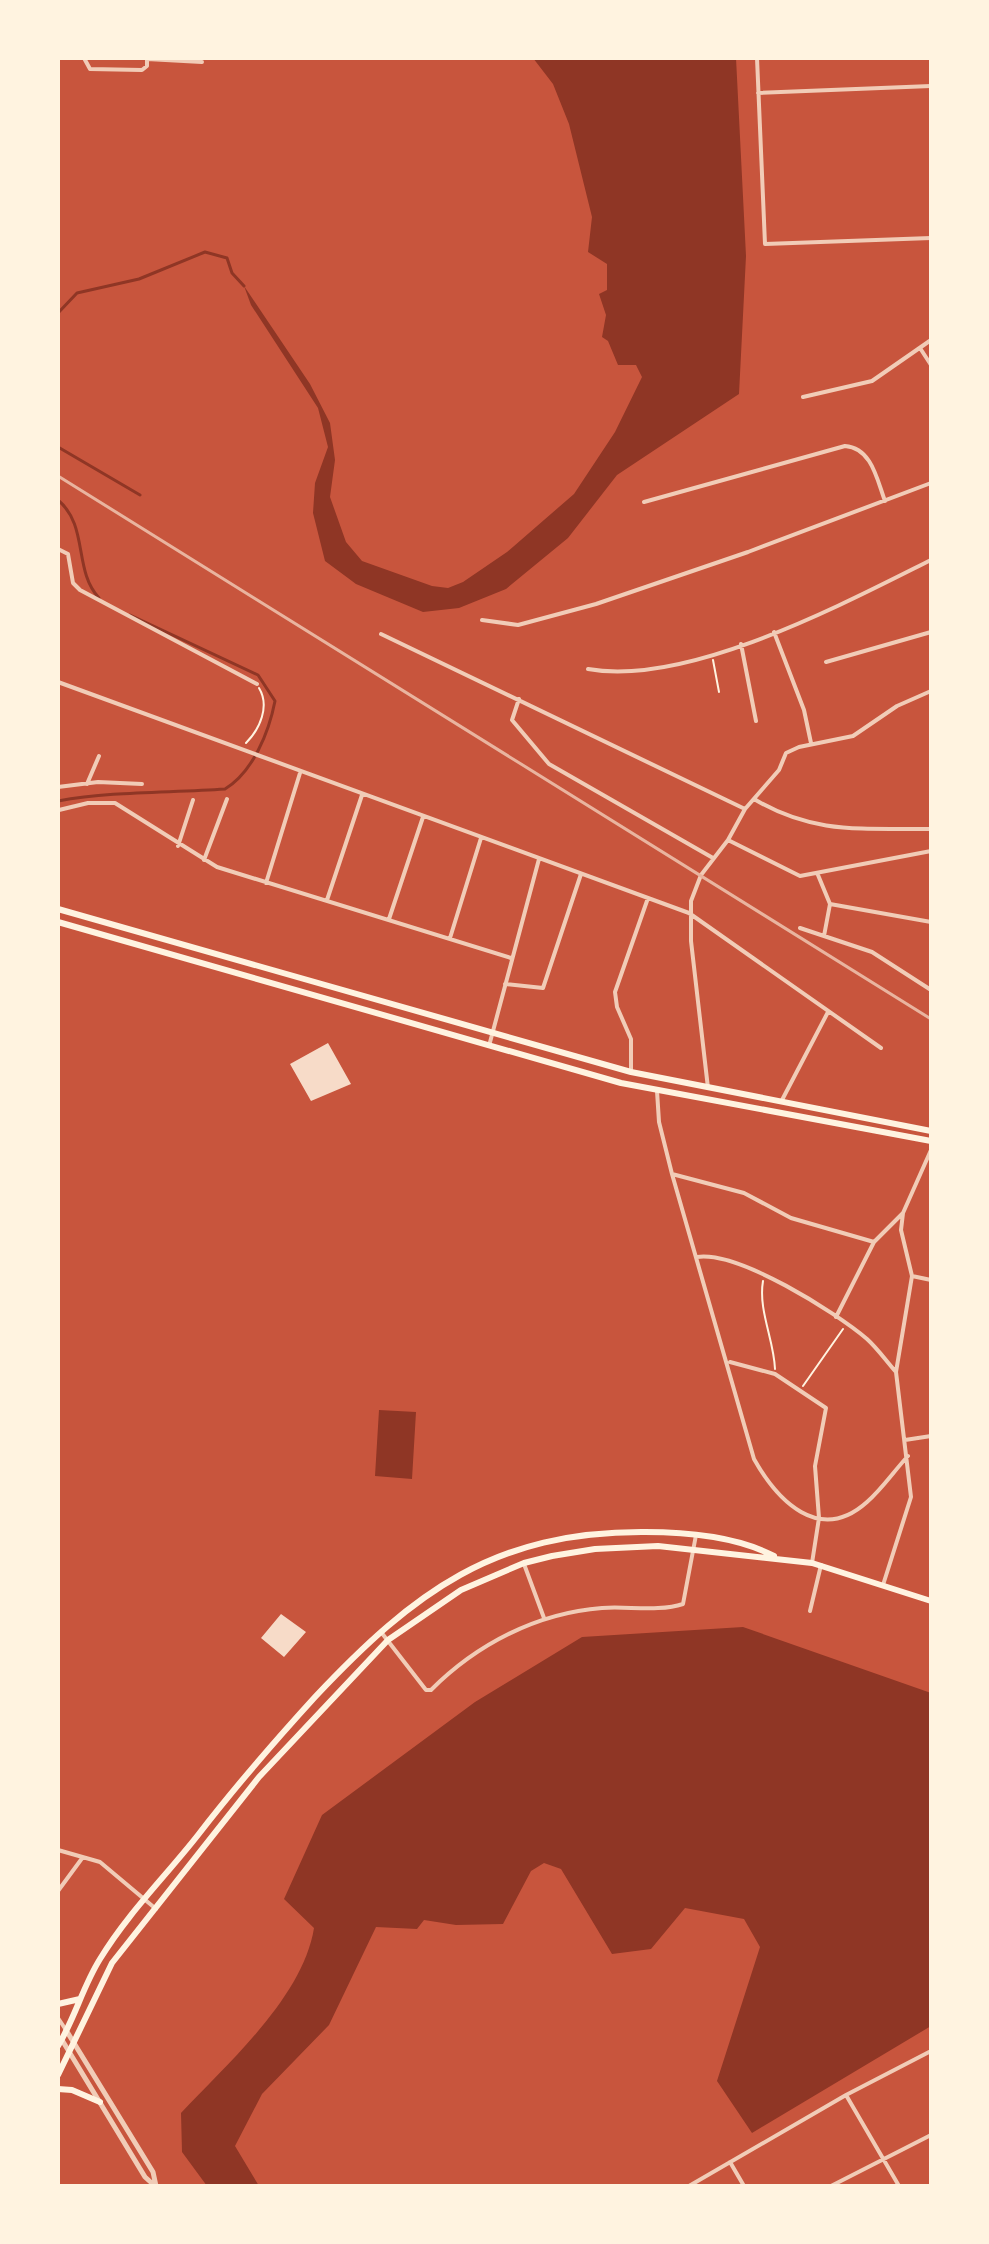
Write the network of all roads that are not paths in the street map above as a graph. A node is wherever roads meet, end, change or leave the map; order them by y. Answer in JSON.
{"nodes":[{"id":1,"x":147,"y":58,"type":"edge"},
{"id":2,"x":757,"y":58,"type":"edge"},
{"id":3,"x":84,"y":60,"type":"edge"},
{"id":4,"x":202,"y":62,"type":"dead end"},
{"id":5,"x":931,"y":86,"type":"edge"},
{"id":6,"x":758,"y":93,"type":"junction"},
{"id":7,"x":931,"y":238,"type":"edge"},
{"id":8,"x":931,"y":340,"type":"edge"},
{"id":9,"x":920,"y":348,"type":"junction"},
{"id":10,"x":931,"y":365,"type":"edge"},
{"id":11,"x":803,"y":397,"type":"dead end"},
{"id":12,"x":931,"y":484,"type":"edge"},
{"id":13,"x":885,"y":501,"type":"junction"},
{"id":14,"x":644,"y":502,"type":"dead end"},
{"id":15,"x":61,"y":549,"type":"edge"},
{"id":16,"x":931,"y":560,"type":"edge"},
{"id":17,"x":482,"y":620,"type":"dead end"},
{"id":18,"x":774,"y":632,"type":"junction"},
{"id":19,"x":931,"y":632,"type":"edge"},
{"id":20,"x":381,"y":634,"type":"dead end"},
{"id":21,"x":741,"y":644,"type":"junction"},
{"id":22,"x":826,"y":662,"type":"dead end"},
{"id":23,"x":588,"y":669,"type":"dead end"},
{"id":24,"x":58,"y":682,"type":"edge"},
{"id":25,"x":257,"y":684,"type":"road end"},
{"id":26,"x":931,"y":691,"type":"edge"},
{"id":27,"x":519,"y":699,"type":"junction"},
{"id":28,"x":756,"y":721,"type":"dead end"},
{"id":29,"x":811,"y":744,"type":"junction"},
{"id":30,"x":99,"y":756,"type":"dead end"},
{"id":31,"x":300,"y":773,"type":"junction"},
{"id":32,"x":87,"y":784,"type":"junction"},
{"id":33,"x":142,"y":784,"type":"dead end"},
{"id":34,"x":58,"y":787,"type":"edge"},
{"id":35,"x":362,"y":795,"type":"junction"},
{"id":36,"x":227,"y":799,"type":"dead end"},
{"id":37,"x":754,"y":799,"type":"junction"},
{"id":38,"x":193,"y":800,"type":"dead end"},
{"id":39,"x":745,"y":809,"type":"junction"},
{"id":40,"x":59,"y":810,"type":"edge"},
{"id":41,"x":423,"y":817,"type":"junction"},
{"id":42,"x":931,"y":829,"type":"edge"},
{"id":43,"x":481,"y":838,"type":"junction"},
{"id":44,"x":728,"y":840,"type":"junction"},
{"id":45,"x":178,"y":846,"type":"junction"},
{"id":46,"x":931,"y":851,"type":"edge"},
{"id":47,"x":713,"y":858,"type":"junction"},
{"id":48,"x":539,"y":859,"type":"junction"},
{"id":49,"x":204,"y":860,"type":"junction"},
{"id":50,"x":581,"y":874,"type":"junction"},
{"id":51,"x":818,"y":875,"type":"junction"},
{"id":52,"x":266,"y":883,"type":"junction"},
{"id":53,"x":648,"y":898,"type":"junction"},
{"id":54,"x":327,"y":900,"type":"junction"},
{"id":55,"x":830,"y":904,"type":"junction"},
{"id":56,"x":58,"y":909,"type":"edge"},
{"id":57,"x":689,"y":913,"type":"junction"},
{"id":58,"x":389,"y":919,"type":"junction"},
{"id":59,"x":58,"y":922,"type":"edge"},
{"id":60,"x":931,"y":922,"type":"edge"},
{"id":61,"x":800,"y":928,"type":"dead end"},
{"id":62,"x":824,"y":936,"type":"junction"},
{"id":63,"x":450,"y":938,"type":"junction"},
{"id":64,"x":226,"y":956,"type":"junction"},
{"id":65,"x":511,"y":958,"type":"junction"},
{"id":66,"x":222,"y":968,"type":"junction"},
{"id":67,"x":505,"y":984,"type":"junction"},
{"id":68,"x":931,"y":990,"type":"edge"},
{"id":69,"x":828,"y":1011,"type":"junction"},
{"id":70,"x":493,"y":1031,"type":"junction"},
{"id":71,"x":489,"y":1046,"type":"junction"},
{"id":72,"x":881,"y":1048,"type":"dead end"},
{"id":73,"x":631,"y":1072,"type":"junction"},
{"id":74,"x":708,"y":1090,"type":"junction"},
{"id":75,"x":657,"y":1091,"type":"junction"},
{"id":76,"x":781,"y":1102,"type":"junction"},
{"id":77,"x":931,"y":1131,"type":"edge"},
{"id":78,"x":931,"y":1141,"type":"edge"},
{"id":79,"x":931,"y":1150,"type":"edge"},
{"id":80,"x":672,"y":1174,"type":"junction"},
{"id":81,"x":903,"y":1213,"type":"junction"},
{"id":82,"x":874,"y":1242,"type":"junction"},
{"id":83,"x":697,"y":1257,"type":"junction"},
{"id":84,"x":912,"y":1276,"type":"junction"},
{"id":85,"x":931,"y":1280,"type":"edge"},
{"id":86,"x":836,"y":1317,"type":"junction"},
{"id":87,"x":728,"y":1361,"type":"junction"},
{"id":88,"x":896,"y":1372,"type":"junction"},
{"id":89,"x":931,"y":1436,"type":"edge"},
{"id":90,"x":905,"y":1440,"type":"junction"},
{"id":91,"x":908,"y":1456,"type":"junction"},
{"id":92,"x":819,"y":1518,"type":"junction"},
{"id":93,"x":696,"y":1535,"type":"junction"},
{"id":94,"x":693,"y":1548,"type":"junction"},
{"id":95,"x":774,"y":1556,"type":"junction"},
{"id":96,"x":524,"y":1563,"type":"junction"},
{"id":97,"x":812,"y":1563,"type":"junction"},
{"id":98,"x":821,"y":1565,"type":"junction"},
{"id":99,"x":883,"y":1585,"type":"junction"},
{"id":100,"x":931,"y":1601,"type":"edge"},
{"id":101,"x":810,"y":1611,"type":"dead end"},
{"id":102,"x":544,"y":1618,"type":"junction"},
{"id":103,"x":380,"y":1630,"type":"junction"},
{"id":104,"x":388,"y":1640,"type":"junction"},
{"id":105,"x":213,"y":1815,"type":"junction"},
{"id":106,"x":223,"y":1824,"type":"junction"},
{"id":107,"x":58,"y":1850,"type":"edge"},
{"id":108,"x":83,"y":1857,"type":"junction"},
{"id":109,"x":58,"y":1891,"type":"edge"},
{"id":110,"x":143,"y":1898,"type":"junction"},
{"id":111,"x":156,"y":1909,"type":"junction"},
{"id":112,"x":80,"y":1999,"type":"junction"},
{"id":113,"x":58,"y":2004,"type":"edge"},
{"id":114,"x":58,"y":2018,"type":"edge"},
{"id":115,"x":66,"y":2030,"type":"junction"},
{"id":116,"x":59,"y":2040,"type":"edge"},
{"id":117,"x":75,"y":2044,"type":"junction"},
{"id":118,"x":931,"y":2051,"type":"edge"},
{"id":119,"x":70,"y":2055,"type":"junction"},
{"id":120,"x":58,"y":2075,"type":"edge"},
{"id":121,"x":58,"y":2089,"type":"edge"},
{"id":122,"x":846,"y":2095,"type":"junction"},
{"id":123,"x":100,"y":2102,"type":"junction"},
{"id":124,"x":931,"y":2135,"type":"edge"},
{"id":125,"x":883,"y":2160,"type":"junction"},
{"id":126,"x":730,"y":2162,"type":"junction"},
{"id":127,"x":156,"y":2186,"type":"edge"},
{"id":128,"x":689,"y":2186,"type":"edge"},
{"id":129,"x":744,"y":2186,"type":"edge"},
{"id":130,"x":831,"y":2186,"type":"edge"},
{"id":131,"x":899,"y":2186,"type":"edge"}],
"edges":[{"from":1,"to":3,"type":"street"},
{"from":1,"to":4,"type":"street"},
{"from":2,"to":6,"type":"street"},
{"from":5,"to":6,"type":"street"},
{"from":6,"to":7,"type":"street"},
{"from":8,"to":9,"type":"street"},
{"from":9,"to":10,"type":"street"},
{"from":9,"to":11,"type":"street"},
{"from":12,"to":13,"type":"street"},
{"from":13,"to":14,"type":"street"},
{"from":13,"to":17,"type":"street"},
{"from":15,"to":25,"type":"street"},
{"from":16,"to":18,"type":"street"},
{"from":18,"to":21,"type":"street"},
{"from":18,"to":29,"type":"street"},
{"from":19,"to":22,"type":"street"},
{"from":20,"to":27,"type":"street"},
{"from":21,"to":23,"type":"street"},
{"from":21,"to":28,"type":"street"},
{"from":24,"to":31,"type":"street"},
{"from":26,"to":29,"type":"street"},
{"from":27,"to":39,"type":"street"},
{"from":27,"to":47,"type":"street"},
{"from":29,"to":37,"type":"street"},
{"from":30,"to":32,"type":"street"},
{"from":31,"to":35,"type":"street"},
{"from":31,"to":52,"type":"street"},
{"from":32,"to":33,"type":"street"},
{"from":32,"to":34,"type":"street"},
{"from":35,"to":41,"type":"street"},
{"from":35,"to":54,"type":"street"},
{"from":36,"to":49,"type":"street"},
{"from":37,"to":39,"type":"street"},
{"from":37,"to":42,"type":"street"},
{"from":38,"to":45,"type":"street"},
{"from":39,"to":44,"type":"street"},
{"from":40,"to":45,"type":"street"},
{"from":41,"to":43,"type":"street"},
{"from":41,"to":58,"type":"street"},
{"from":43,"to":48,"type":"street"},
{"from":43,"to":63,"type":"street"},
{"from":44,"to":47,"type":"street"},
{"from":44,"to":51,"type":"street"},
{"from":45,"to":49,"type":"street"},
{"from":46,"to":51,"type":"street"},
{"from":47,"to":57,"type":"street"},
{"from":48,"to":50,"type":"street"},
{"from":48,"to":65,"type":"street"},
{"from":49,"to":52,"type":"street"},
{"from":50,"to":53,"type":"street"},
{"from":50,"to":67,"type":"street"},
{"from":51,"to":55,"type":"street"},
{"from":52,"to":54,"type":"street"},
{"from":53,"to":57,"type":"street"},
{"from":53,"to":73,"type":"street"},
{"from":54,"to":58,"type":"street"},
{"from":55,"to":60,"type":"street"},
{"from":55,"to":62,"type":"street"},
{"from":56,"to":64,"type":"main road"},
{"from":57,"to":69,"type":"street"},
{"from":57,"to":74,"type":"street"},
{"from":58,"to":63,"type":"street"},
{"from":59,"to":66,"type":"main road"},
{"from":61,"to":62,"type":"street"},
{"from":62,"to":68,"type":"street"},
{"from":63,"to":65,"type":"street"},
{"from":64,"to":66,"type":"street"},
{"from":64,"to":70,"type":"main road"},
{"from":65,"to":67,"type":"street"},
{"from":66,"to":71,"type":"main road"},
{"from":67,"to":70,"type":"street"},
{"from":69,"to":72,"type":"street"},
{"from":69,"to":76,"type":"street"},
{"from":70,"to":71,"type":"street"},
{"from":70,"to":73,"type":"main road"},
{"from":71,"to":75,"type":"main road"},
{"from":73,"to":74,"type":"main road"},
{"from":74,"to":76,"type":"main road"},
{"from":75,"to":78,"type":"main road"},
{"from":75,"to":80,"type":"street"},
{"from":76,"to":77,"type":"main road"},
{"from":79,"to":81,"type":"street"},
{"from":80,"to":82,"type":"street"},
{"from":80,"to":83,"type":"street"},
{"from":81,"to":82,"type":"street"},
{"from":81,"to":84,"type":"street"},
{"from":82,"to":86,"type":"street"},
{"from":83,"to":86,"type":"street"},
{"from":83,"to":87,"type":"street"},
{"from":84,"to":85,"type":"street"},
{"from":84,"to":88,"type":"street"},
{"from":86,"to":88,"type":"street"},
{"from":87,"to":92,"type":"street"},
{"from":87,"to":92,"type":"street"},
{"from":88,"to":90,"type":"street"},
{"from":89,"to":90,"type":"street"},
{"from":90,"to":91,"type":"street"},
{"from":91,"to":92,"type":"street"},
{"from":91,"to":99,"type":"street"},
{"from":92,"to":97,"type":"street"},
{"from":93,"to":94,"type":"street"},
{"from":93,"to":95,"type":"main road"},
{"from":93,"to":103,"type":"main road"},
{"from":94,"to":95,"type":"main road"},
{"from":94,"to":96,"type":"main road"},
{"from":94,"to":102,"type":"street"},
{"from":95,"to":97,"type":"main road"},
{"from":96,"to":102,"type":"street"},
{"from":96,"to":104,"type":"main road"},
{"from":97,"to":98,"type":"main road"},
{"from":98,"to":99,"type":"main road"},
{"from":98,"to":101,"type":"street"},
{"from":99,"to":100,"type":"main road"},
{"from":102,"to":104,"type":"street"},
{"from":103,"to":104,"type":"street"},
{"from":103,"to":105,"type":"main road"},
{"from":104,"to":106,"type":"main road"},
{"from":105,"to":106,"type":"main road"},
{"from":105,"to":110,"type":"main road"},
{"from":106,"to":111,"type":"main road"},
{"from":107,"to":108,"type":"street"},
{"from":108,"to":109,"type":"street"},
{"from":108,"to":110,"type":"street"},
{"from":110,"to":111,"type":"street"},
{"from":110,"to":112,"type":"main road"},
{"from":111,"to":117,"type":"main road"},
{"from":112,"to":113,"type":"main road"},
{"from":112,"to":115,"type":"main road"},
{"from":114,"to":115,"type":"street"},
{"from":115,"to":116,"type":"main road"},
{"from":115,"to":117,"type":"street"},
{"from":116,"to":119,"type":"street"},
{"from":117,"to":119,"type":"main road"},
{"from":117,"to":127,"type":"street"},
{"from":118,"to":122,"type":"street"},
{"from":119,"to":120,"type":"main road"},
{"from":119,"to":123,"type":"street"},
{"from":121,"to":123,"type":"main road"},
{"from":122,"to":125,"type":"street"},
{"from":122,"to":126,"type":"street"},
{"from":123,"to":127,"type":"street"},
{"from":124,"to":125,"type":"street"},
{"from":125,"to":130,"type":"street"},
{"from":125,"to":131,"type":"street"},
{"from":126,"to":128,"type":"street"},
{"from":126,"to":129,"type":"street"}]}
